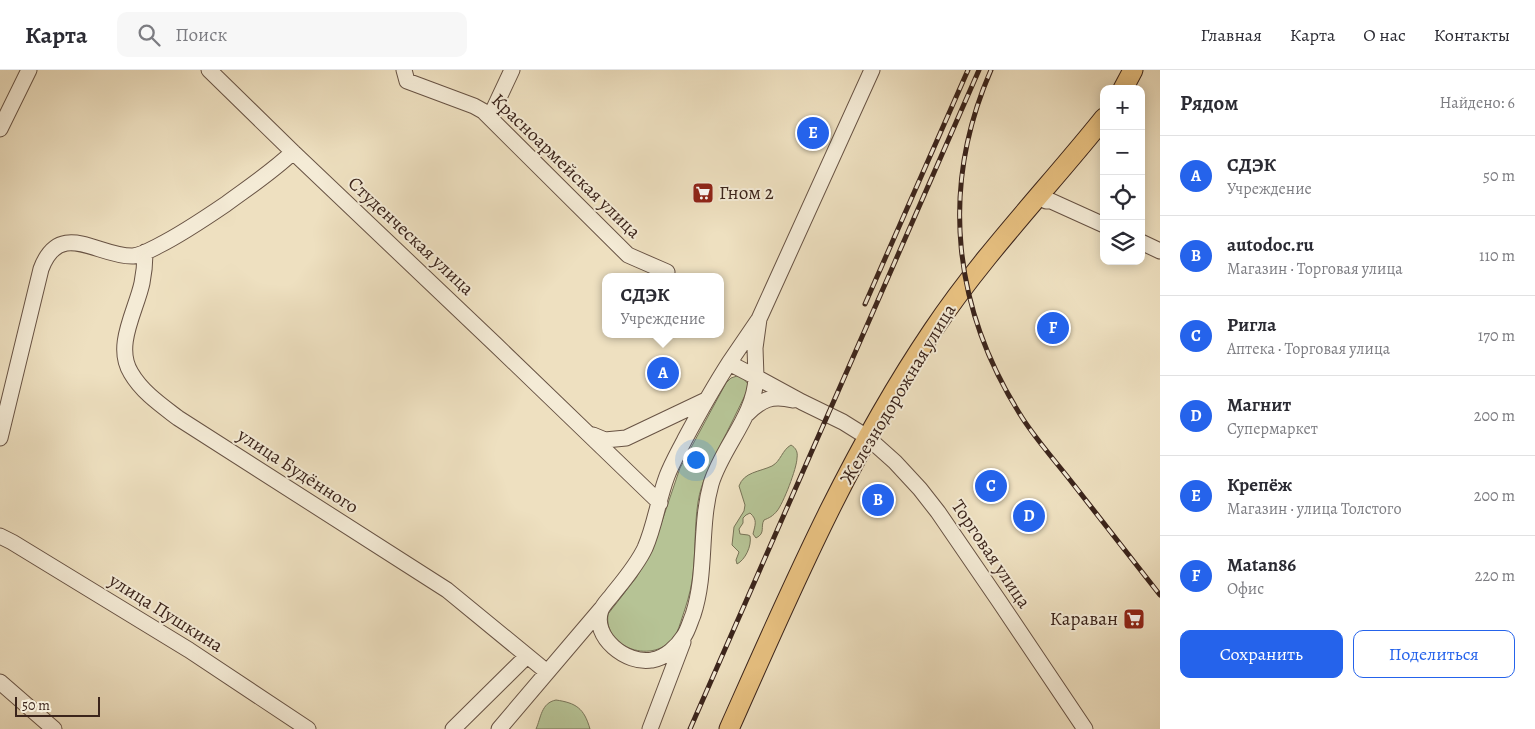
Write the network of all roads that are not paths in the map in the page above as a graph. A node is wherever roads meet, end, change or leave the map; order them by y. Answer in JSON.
{"nodes":[{"id":1,"x":29,"y":70,"type":"edge"},
{"id":2,"x":209,"y":70,"type":"edge"},
{"id":3,"x":512,"y":70,"type":"edge"},
{"id":4,"x":872,"y":70,"type":"edge"},
{"id":5,"x":1133,"y":70,"type":"edge"},
{"id":6,"x":406,"y":76,"type":"edge"},
{"id":7,"x":1126,"y":85,"type":"edge"},
{"id":8,"x":490,"y":117,"type":"junction"},
{"id":9,"x":1100,"y":123,"type":"edge"},
{"id":10,"x":0,"y":129,"type":"edge"},
{"id":11,"x":292,"y":152,"type":"junction"},
{"id":12,"x":1038,"y":196,"type":"junction"},
{"id":13,"x":1100,"y":223,"type":"edge"},
{"id":14,"x":1145,"y":244,"type":"edge"},
{"id":15,"x":1160,"y":250,"type":"edge"},
{"id":16,"x":145,"y":252,"type":"junction"},
{"id":17,"x":667,"y":272,"type":"dead end"},
{"id":18,"x":759,"y":319,"type":"junction"},
{"id":19,"x":729,"y":363,"type":"junction"},
{"id":20,"x":756,"y":377,"type":"junction"},
{"id":21,"x":706,"y":400,"type":"junction"},
{"id":22,"x":802,"y":402,"type":"junction"},
{"id":23,"x":745,"y":416,"type":"junction"},
{"id":24,"x":585,"y":430,"type":"junction"},
{"id":25,"x":867,"y":437,"type":"junction"},
{"id":26,"x":0,"y":438,"type":"edge"},
{"id":27,"x":660,"y":503,"type":"junction"},
{"id":28,"x":0,"y":536,"type":"edge"},
{"id":29,"x":601,"y":609,"type":"junction"},
{"id":30,"x":686,"y":634,"type":"junction"},
{"id":31,"x":527,"y":656,"type":"junction"},
{"id":32,"x":547,"y":672,"type":"junction"},
{"id":33,"x":0,"y":682,"type":"edge"},
{"id":34,"x":54,"y":729,"type":"edge"},
{"id":35,"x":308,"y":729,"type":"edge"},
{"id":36,"x":453,"y":729,"type":"edge"},
{"id":37,"x":499,"y":729,"type":"edge"},
{"id":38,"x":650,"y":729,"type":"edge"},
{"id":39,"x":729,"y":729,"type":"edge"},
{"id":40,"x":1085,"y":729,"type":"edge"}],
"edges":[{"from":1,"to":10,"type":"street"},
{"from":2,"to":11,"type":"street","name":"Студенческая улица"},
{"from":3,"to":8,"type":"street"},
{"from":4,"to":18,"type":"street"},
{"from":5,"to":7,"type":"main road"},
{"from":6,"to":8,"type":"street","name":"Красноармейская улица"},
{"from":8,"to":17,"type":"street","name":"Красноармейская улица"},
{"from":9,"to":12,"type":"main road","name":"Железнодорожная улица"},
{"from":11,"to":16,"type":"street"},
{"from":11,"to":24,"type":"street","name":"Студенческая улица"},
{"from":12,"to":13,"type":"street"},
{"from":12,"to":25,"type":"main road","name":"Железнодорожная улица"},
{"from":14,"to":15,"type":"street"},
{"from":16,"to":26,"type":"street"},
{"from":16,"to":31,"type":"street","name":"улица Будённого"},
{"from":18,"to":19,"type":"street"},
{"from":18,"to":20,"type":"street"},
{"from":19,"to":20,"type":"street"},
{"from":19,"to":21,"type":"street"},
{"from":20,"to":22,"type":"street"},
{"from":20,"to":23,"type":"street"},
{"from":21,"to":24,"type":"street"},
{"from":21,"to":27,"type":"street"},
{"from":22,"to":23,"type":"street"},
{"from":22,"to":25,"type":"street","name":"Торговая улица"},
{"from":23,"to":30,"type":"street"},
{"from":24,"to":27,"type":"street","name":"Студенческая улица"},
{"from":25,"to":39,"type":"main road","name":"Железнодорожная улица"},
{"from":25,"to":40,"type":"street","name":"Торговая улица"},
{"from":27,"to":29,"type":"street"},
{"from":28,"to":35,"type":"street","name":"улица Пушкина"},
{"from":29,"to":30,"type":"street"},
{"from":29,"to":32,"type":"street"},
{"from":30,"to":38,"type":"street"},
{"from":31,"to":32,"type":"street","name":"улица Будённого"},
{"from":31,"to":36,"type":"street"},
{"from":32,"to":37,"type":"street"},
{"from":33,"to":34,"type":"street"}]}
